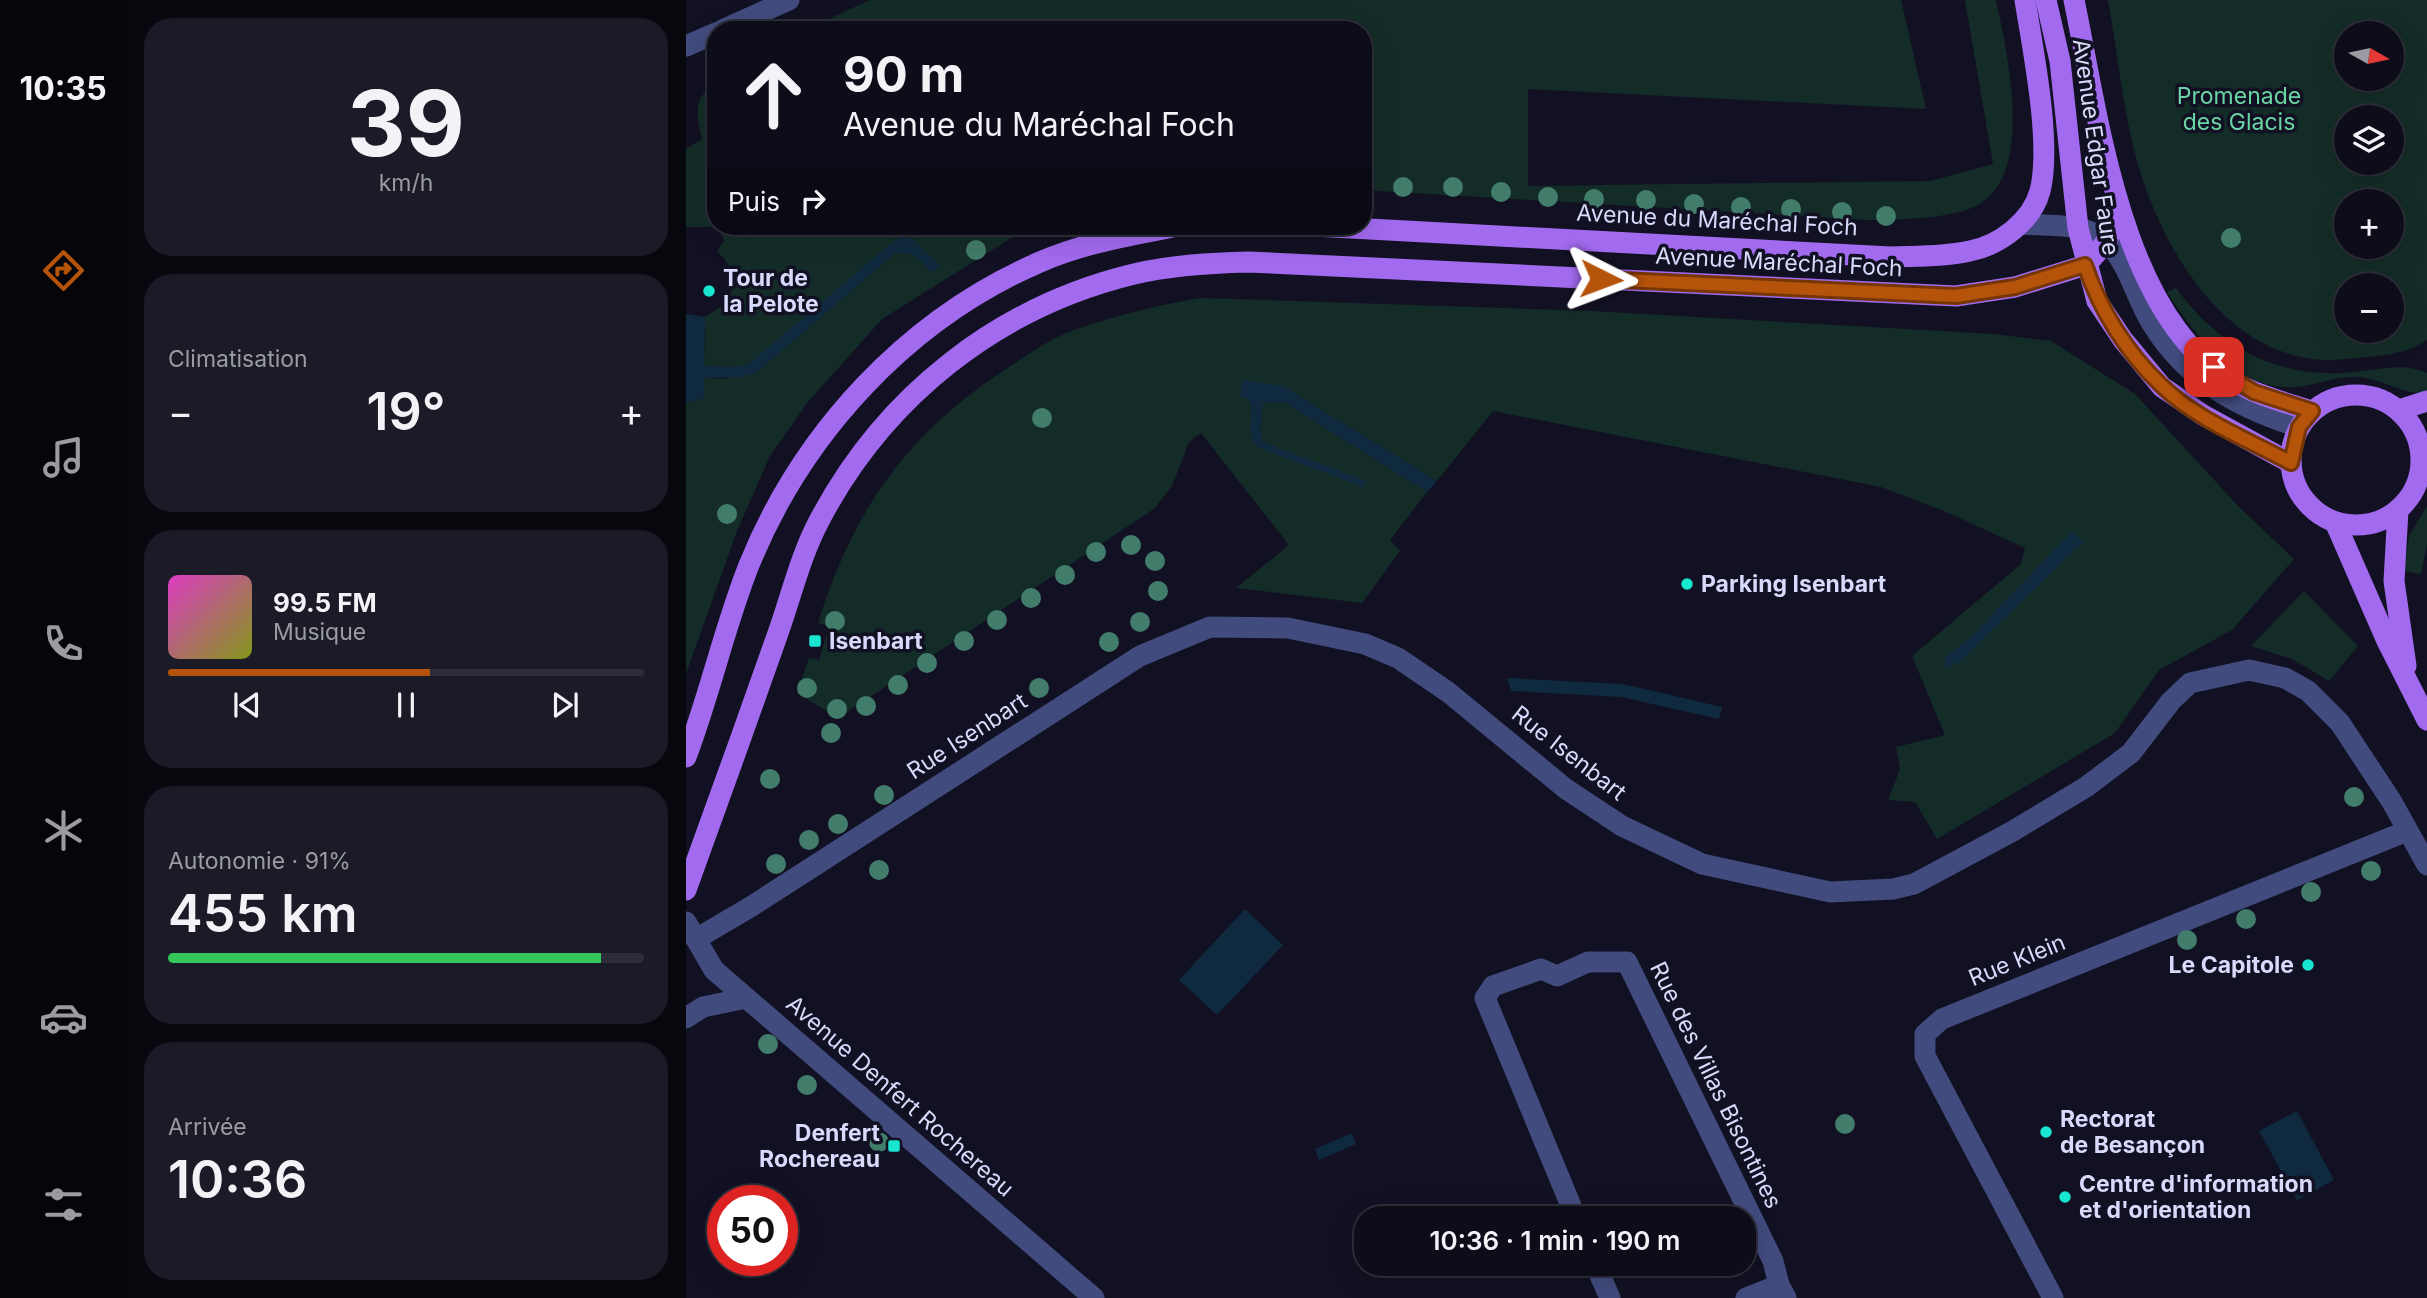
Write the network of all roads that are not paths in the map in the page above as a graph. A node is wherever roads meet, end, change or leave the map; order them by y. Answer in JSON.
{"nodes":[{"id":1,"x":789,"y":0,"type":"edge"},
{"id":2,"x":2025,"y":0,"type":"edge"},
{"id":3,"x":2046,"y":0,"type":"edge"},
{"id":4,"x":2074,"y":0,"type":"edge"},
{"id":5,"x":742,"y":21,"type":"edge"},
{"id":6,"x":707,"y":37,"type":"edge"},
{"id":7,"x":686,"y":46,"type":"edge"},
{"id":8,"x":2119,"y":213,"type":"junction"},
{"id":9,"x":2020,"y":224,"type":"junction"},
{"id":10,"x":2078,"y":228,"type":"junction"},
{"id":11,"x":1372,"y":229,"type":"edge"},
{"id":12,"x":1134,"y":235,"type":"edge"},
{"id":13,"x":2107,"y":241,"type":"junction"},
{"id":14,"x":2085,"y":265,"type":"junction"},
{"id":15,"x":2427,"y":401,"type":"edge"},
{"id":16,"x":2399,"y":410,"type":"junction"},
{"id":17,"x":2306,"y":419,"type":"junction"},
{"id":18,"x":2291,"y":463,"type":"junction"},
{"id":19,"x":2424,"y":464,"type":"edge"},
{"id":20,"x":2398,"y":510,"type":"junction"},
{"id":21,"x":2334,"y":522,"type":"junction"},
{"id":22,"x":2409,"y":682,"type":"junction"},
{"id":23,"x":2427,"y":720,"type":"edge"},
{"id":24,"x":686,"y":757,"type":"edge"},
{"id":25,"x":2407,"y":831,"type":"junction"},
{"id":26,"x":2427,"y":865,"type":"edge"},
{"id":27,"x":686,"y":890,"type":"edge"},
{"id":28,"x":691,"y":931,"type":"edge"},
{"id":29,"x":746,"y":998,"type":"junction"},
{"id":30,"x":686,"y":1018,"type":"edge"},
{"id":31,"x":1571,"y":1206,"type":"edge"},
{"id":32,"x":1746,"y":1206,"type":"edge"},
{"id":33,"x":1756,"y":1226,"type":"edge"},
{"id":34,"x":1600,"y":1276,"type":"edge"},
{"id":35,"x":1782,"y":1291,"type":"edge"},
{"id":36,"x":1094,"y":1298,"type":"edge"},
{"id":37,"x":1610,"y":1298,"type":"edge"},
{"id":38,"x":1746,"y":1298,"type":"edge"},
{"id":39,"x":2053,"y":1298,"type":"edge"}],
"edges":[{"from":1,"to":5,"type":"street"},
{"from":2,"to":9,"type":"main road"},
{"from":3,"to":10,"type":"main road","name":"Avenue Edgar Faure"},
{"from":4,"to":8,"type":"main road","name":"Avenue Edgar Faure"},
{"from":6,"to":7,"type":"street"},
{"from":8,"to":13,"type":"main road"},
{"from":8,"to":17,"type":"main road"},
{"from":9,"to":10,"type":"street"},
{"from":9,"to":11,"type":"main road","name":"Avenue du Maréchal Foch"},
{"from":10,"to":13,"type":"street"},
{"from":10,"to":14,"type":"main road","name":"Avenue Edgar Faure"},
{"from":12,"to":24,"type":"main road"},
{"from":13,"to":14,"type":"main road"},
{"from":13,"to":17,"type":"street"},
{"from":14,"to":18,"type":"main road","name":"Avenue Edgar Faure"},
{"from":14,"to":27,"type":"main road","name":"Avenue Maréchal Foch"},
{"from":15,"to":16,"type":"main road"},
{"from":16,"to":17,"type":"main road"},
{"from":16,"to":19,"type":"main road"},
{"from":17,"to":18,"type":"main road"},
{"from":18,"to":21,"type":"main road"},
{"from":19,"to":20,"type":"main road"},
{"from":20,"to":21,"type":"main road"},
{"from":20,"to":22,"type":"main road"},
{"from":21,"to":22,"type":"main road"},
{"from":22,"to":23,"type":"main road"},
{"from":25,"to":26,"type":"street","name":"Rue Isenbart"},
{"from":25,"to":28,"type":"street","name":"Rue Isenbart"},
{"from":25,"to":39,"type":"street","name":"Rue Klein"},
{"from":28,"to":29,"type":"street","name":"Avenue Denfert Rochereau"},
{"from":29,"to":30,"type":"street"},
{"from":29,"to":36,"type":"street","name":"Avenue Denfert Rochereau"},
{"from":31,"to":32,"type":"street","name":"Rue des Villas Bisontines"},
{"from":33,"to":35,"type":"street","name":"Rue des Villas Bisontines"},
{"from":34,"to":37,"type":"street"},
{"from":35,"to":38,"type":"street"}]}
